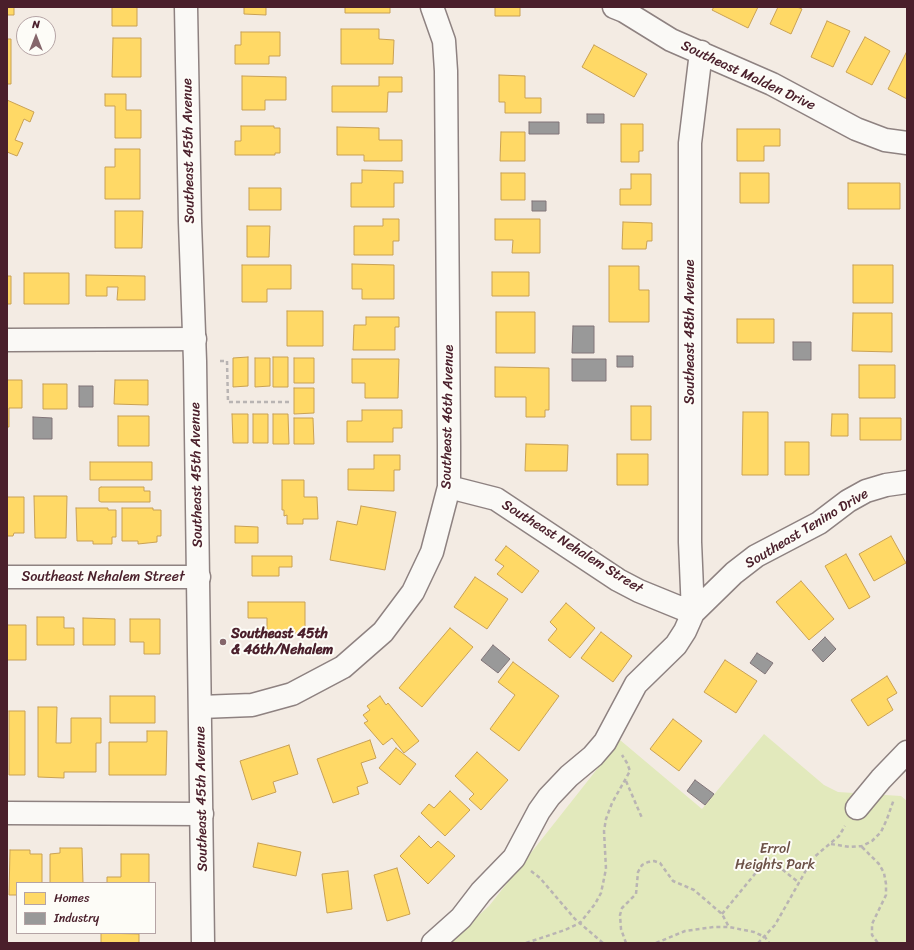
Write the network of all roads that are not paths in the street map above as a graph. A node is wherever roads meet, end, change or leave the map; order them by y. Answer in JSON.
{"nodes":[{"id":1,"x":186,"y":7,"type":"edge"},
{"id":2,"x":432,"y":7,"type":"edge"},
{"id":3,"x":614,"y":7,"type":"edge"},
{"id":4,"x":701,"y":52,"type":"junction"},
{"id":5,"x":907,"y":143,"type":"edge"},
{"id":6,"x":195,"y":339,"type":"junction"},
{"id":7,"x":7,"y":340,"type":"edge"},
{"id":8,"x":907,"y":482,"type":"edge"},
{"id":9,"x":449,"y":487,"type":"junction"},
{"id":10,"x":7,"y":577,"type":"edge"},
{"id":11,"x":199,"y":577,"type":"junction"},
{"id":12,"x":693,"y":613,"type":"junction"},
{"id":13,"x":201,"y":708,"type":"junction"},
{"id":14,"x":907,"y":752,"type":"edge"},
{"id":15,"x":858,"y":808,"type":"road end"},
{"id":16,"x":7,"y":813,"type":"edge"},
{"id":17,"x":202,"y":814,"type":"junction"},
{"id":18,"x":203,"y":943,"type":"edge"},
{"id":19,"x":433,"y":943,"type":"edge"}],
"edges":[{"from":1,"to":6,"type":"street","name":"Southeast 45th Avenue"},
{"from":2,"to":9,"type":"street","name":"Southeast 46th Avenue"},
{"from":3,"to":4,"type":"street","name":"Southeast Malden Drive"},
{"from":4,"to":5,"type":"street","name":"Southeast Malden Drive"},
{"from":4,"to":12,"type":"street","name":"Southeast 48th Avenue"},
{"from":6,"to":7,"type":"street"},
{"from":6,"to":11,"type":"street","name":"Southeast 45th Avenue"},
{"from":8,"to":12,"type":"street","name":"Southeast Tenino Drive"},
{"from":9,"to":12,"type":"street","name":"Southeast Nehalem Street"},
{"from":9,"to":13,"type":"street","name":"Southeast 46th Avenue"},
{"from":10,"to":11,"type":"street","name":"Southeast Nehalem Street"},
{"from":11,"to":13,"type":"street","name":"Southeast 45th Avenue"},
{"from":12,"to":19,"type":"street","name":"Southeast Tenino Drive"},
{"from":13,"to":17,"type":"street","name":"Southeast 45th Avenue"},
{"from":14,"to":15,"type":"street"},
{"from":16,"to":17,"type":"street"},
{"from":17,"to":18,"type":"street","name":"Southeast 45th Avenue"}]}
